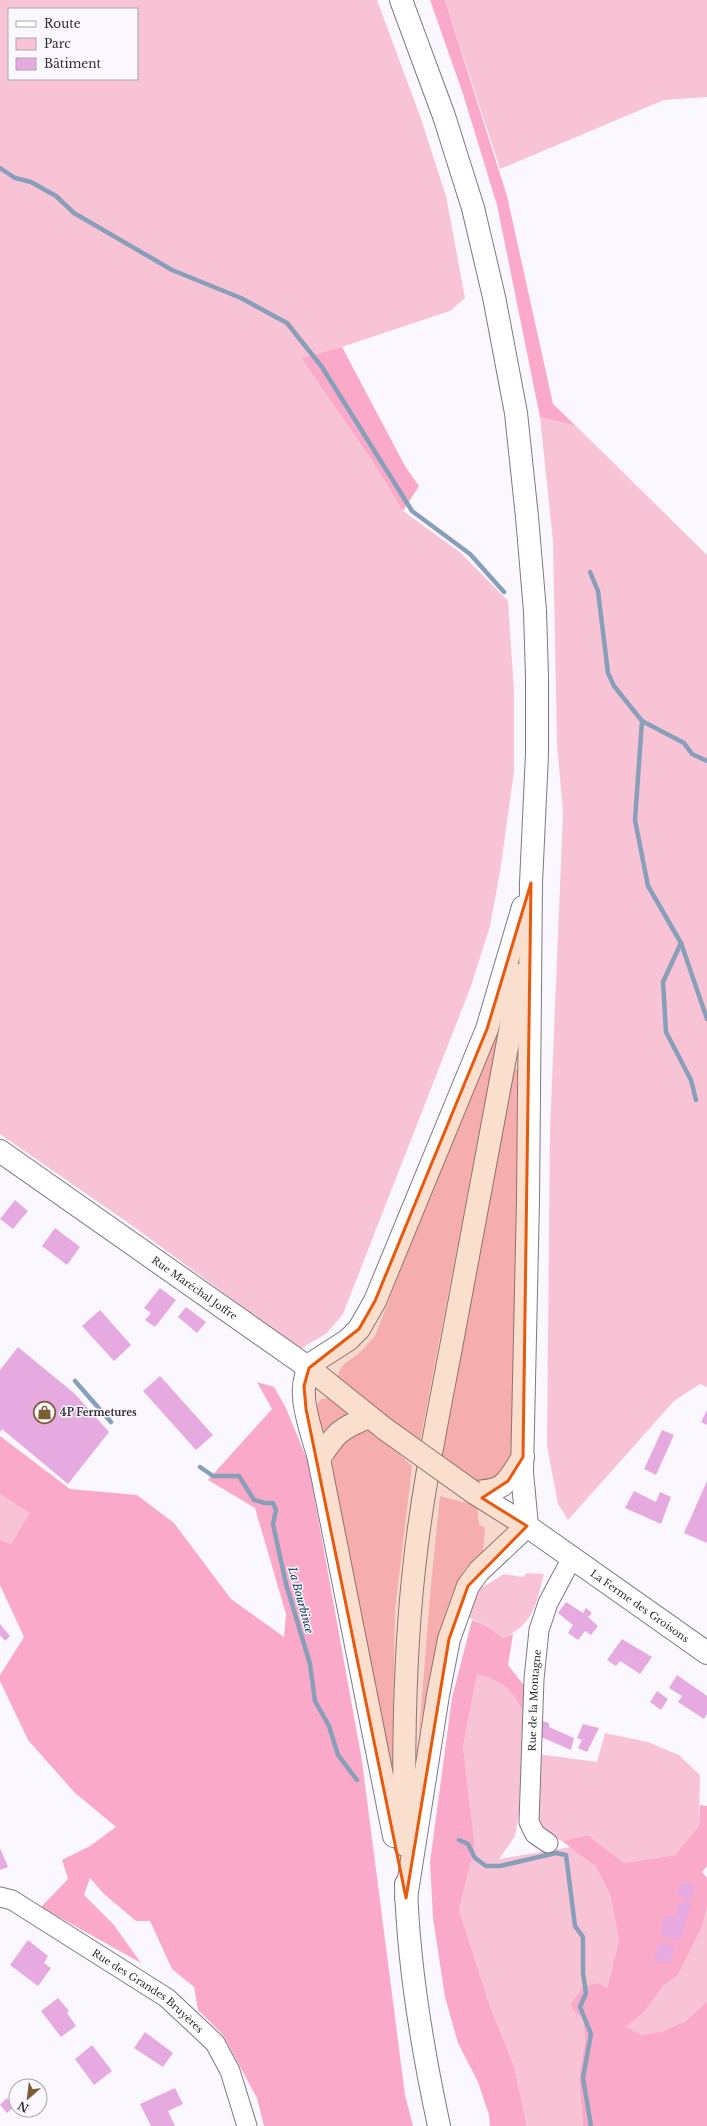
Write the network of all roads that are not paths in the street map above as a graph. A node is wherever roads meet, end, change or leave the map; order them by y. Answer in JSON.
{"nodes":[{"id":1,"x":401,"y":0,"type":"edge"},
{"id":2,"x":531,"y":883,"type":"junction"},
{"id":3,"x":0,"y":1151,"type":"edge"},
{"id":4,"x":308,"y":1368,"type":"junction"},
{"id":5,"x":377,"y":1423,"type":"junction"},
{"id":6,"x":523,"y":1457,"type":"junction"},
{"id":7,"x":319,"y":1459,"type":"junction"},
{"id":8,"x":473,"y":1492,"type":"junction"},
{"id":9,"x":527,"y":1526,"type":"junction"},
{"id":10,"x":572,"y":1558,"type":"junction"},
{"id":11,"x":707,"y":1653,"type":"edge"},
{"id":12,"x":548,"y":1843,"type":"dead end"},
{"id":13,"x":0,"y":1897,"type":"edge"},
{"id":14,"x":406,"y":1898,"type":"junction"},
{"id":15,"x":247,"y":2126,"type":"edge"},
{"id":16,"x":439,"y":2126,"type":"edge"}],
"edges":[{"from":1,"to":2,"type":"main road"},
{"from":2,"to":4,"type":"main road"},
{"from":2,"to":6,"type":"main road"},
{"from":2,"to":14,"type":"main road"},
{"from":3,"to":4,"type":"main road","name":"Rue Maréchal Joffre"},
{"from":4,"to":5,"type":"main road","name":"Rue Maréchal Joffre"},
{"from":4,"to":7,"type":"main road"},
{"from":5,"to":7,"type":"main road"},
{"from":5,"to":8,"type":"main road","name":"Rue Maréchal Joffre","bridge":true},
{"from":6,"to":8,"type":"main road"},
{"from":6,"to":9,"type":"main road"},
{"from":7,"to":14,"type":"main road"},
{"from":8,"to":9,"type":"main road","name":"La Ferme des Groisons"},
{"from":9,"to":10,"type":"main road","name":"La Ferme des Groisons"},
{"from":9,"to":14,"type":"main road"},
{"from":10,"to":11,"type":"main road","name":"La Ferme des Groisons"},
{"from":10,"to":12,"type":"street","name":"Rue de la Montagne"},
{"from":13,"to":15,"type":"street","name":"Rue des Grandes Bruyères"},
{"from":14,"to":16,"type":"main road"}]}
